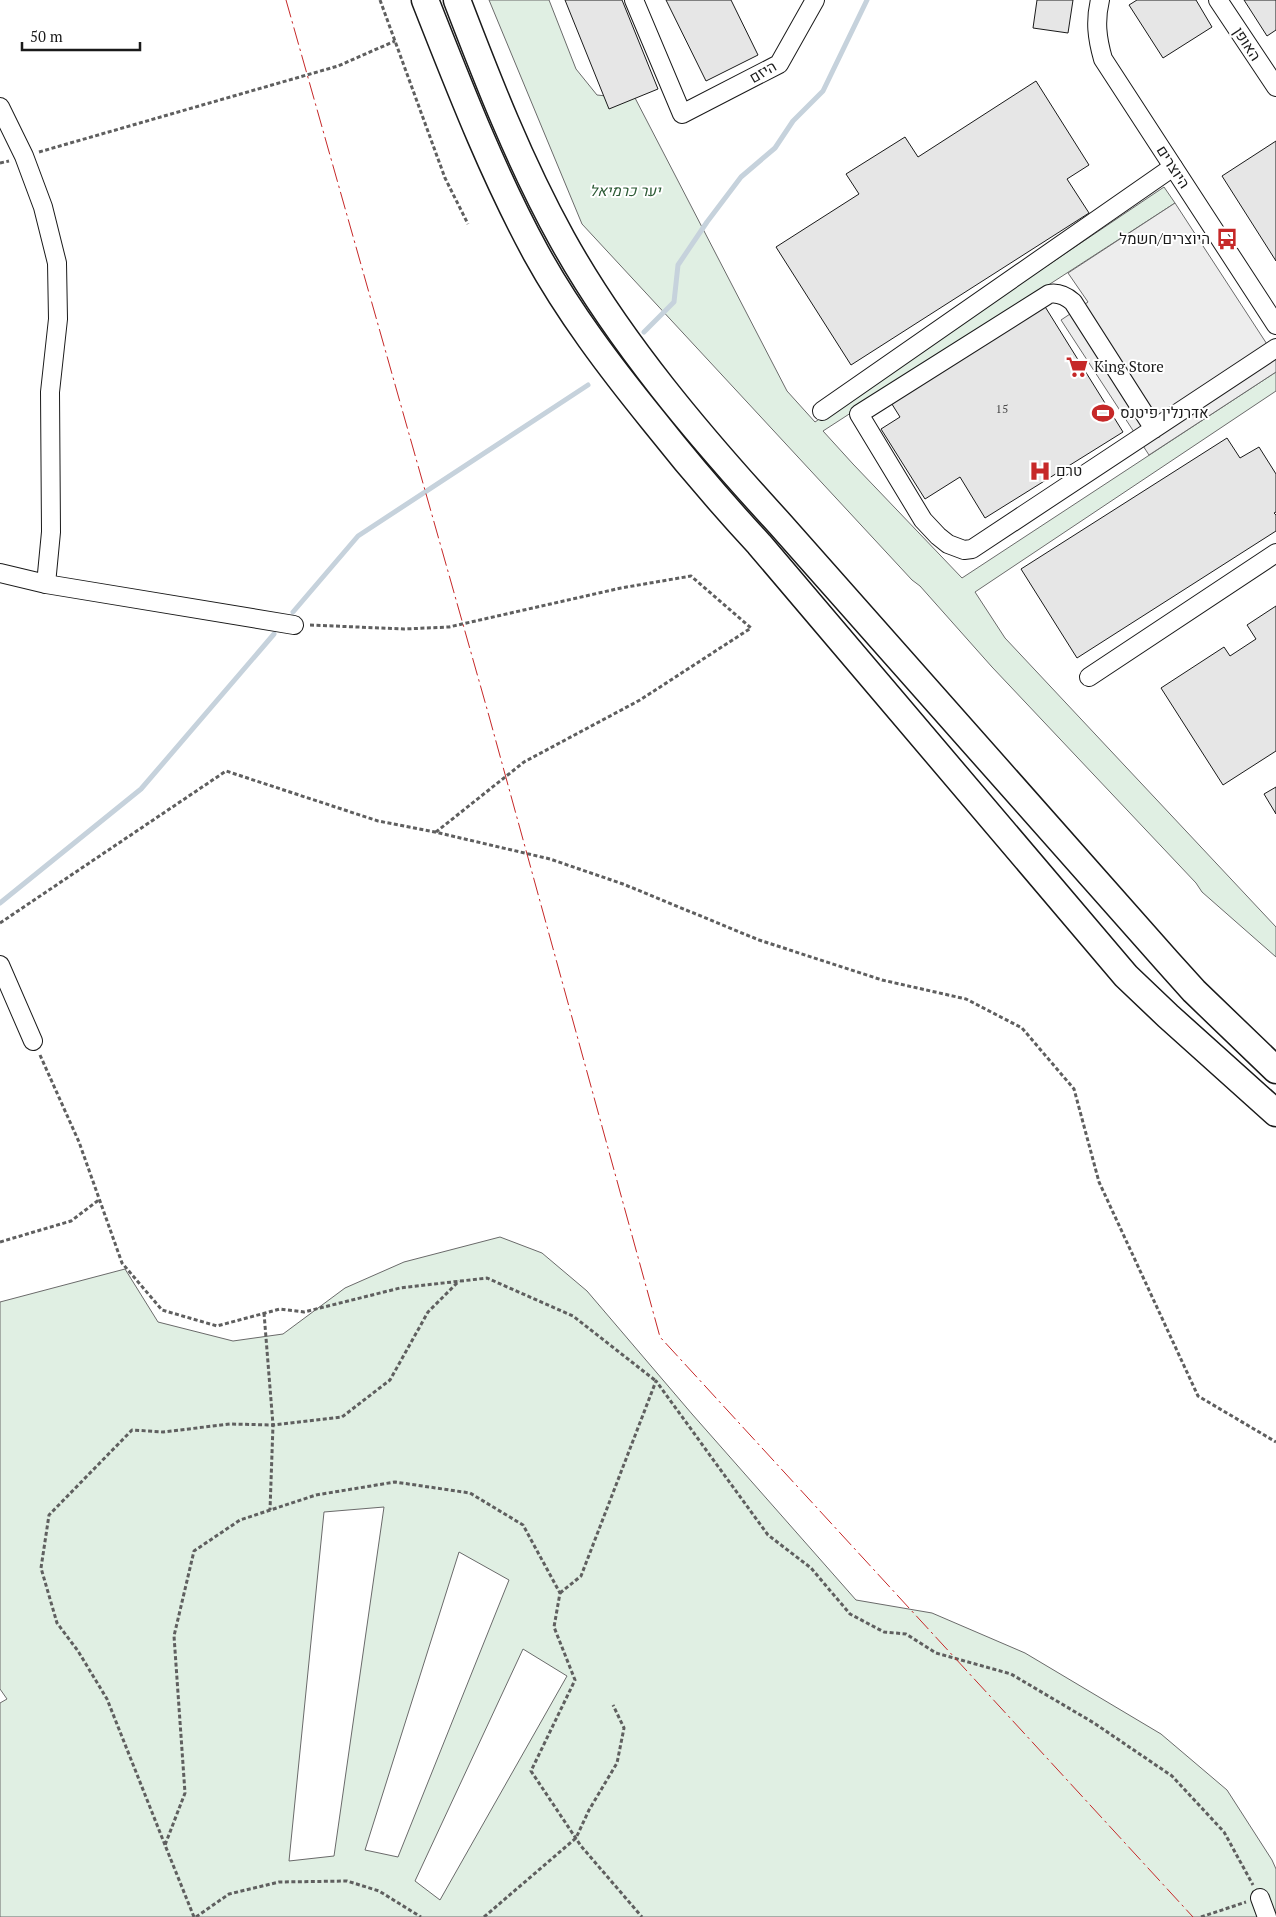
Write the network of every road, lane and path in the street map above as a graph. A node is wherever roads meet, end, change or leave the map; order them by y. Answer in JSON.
{"nodes":[{"id":1,"x":380,"y":0,"type":"edge"},
{"id":2,"x":425,"y":0,"type":"edge"},
{"id":3,"x":457,"y":0,"type":"edge"},
{"id":4,"x":634,"y":0,"type":"edge"},
{"id":5,"x":816,"y":0,"type":"edge"},
{"id":6,"x":1100,"y":0,"type":"edge"},
{"id":7,"x":1218,"y":0,"type":"edge"},
{"id":8,"x":395,"y":42,"type":"junction"},
{"id":9,"x":1276,"y":87,"type":"edge"},
{"id":10,"x":0,"y":108,"type":"edge"},
{"id":11,"x":24,"y":156,"type":"junction"},
{"id":12,"x":0,"y":163,"type":"edge"},
{"id":13,"x":1173,"y":167,"type":"junction"},
{"id":14,"x":468,"y":224,"type":"dead end"},
{"id":15,"x":1276,"y":325,"type":"edge"},
{"id":16,"x":1276,"y":348,"type":"edge"},
{"id":17,"x":822,"y":411,"type":"dead end"},
{"id":18,"x":1154,"y":429,"type":"junction"},
{"id":19,"x":1276,"y":553,"type":"edge"},
{"id":20,"x":0,"y":573,"type":"edge"},
{"id":21,"x":46,"y":584,"type":"junction"},
{"id":22,"x":294,"y":624,"type":"joint"},
{"id":23,"x":1089,"y":677,"type":"dead end"},
{"id":24,"x":435,"y":832,"type":"junction"},
{"id":25,"x":0,"y":922,"type":"edge"},
{"id":26,"x":0,"y":965,"type":"edge"},
{"id":27,"x":33,"y":1041,"type":"joint"},
{"id":28,"x":1276,"y":1070,"type":"edge"},
{"id":29,"x":1276,"y":1113,"type":"edge"},
{"id":30,"x":100,"y":1199,"type":"junction"},
{"id":31,"x":0,"y":1242,"type":"edge"},
{"id":32,"x":459,"y":1281,"type":"junction"},
{"id":33,"x":264,"y":1313,"type":"junction"},
{"id":34,"x":656,"y":1381,"type":"junction"},
{"id":35,"x":273,"y":1425,"type":"junction"},
{"id":36,"x":1276,"y":1442,"type":"edge"},
{"id":37,"x":270,"y":1510,"type":"junction"},
{"id":38,"x":560,"y":1593,"type":"junction"},
{"id":39,"x":613,"y":1705,"type":"dead end"},
{"id":40,"x":576,"y":1838,"type":"junction"},
{"id":41,"x":164,"y":1846,"type":"junction"},
{"id":42,"x":1260,"y":1898,"type":"junction"},
{"id":43,"x":195,"y":1917,"type":"edge"},
{"id":44,"x":421,"y":1917,"type":"edge"},
{"id":45,"x":484,"y":1917,"type":"edge"},
{"id":46,"x":642,"y":1917,"type":"edge"},
{"id":47,"x":1201,"y":1917,"type":"edge"},
{"id":48,"x":1267,"y":1917,"type":"edge"}],
"edges":[{"from":1,"to":8,"type":"path"},
{"from":2,"to":29,"type":"highway"},
{"from":3,"to":28,"type":"highway"},
{"from":4,"to":5,"type":"street","name":"היזם"},
{"from":6,"to":13,"type":"street","name":"היוצרים"},
{"from":7,"to":9,"type":"street","name":"האופן"},
{"from":8,"to":11,"type":"path"},
{"from":8,"to":14,"type":"path"},
{"from":10,"to":11,"type":"street"},
{"from":11,"to":12,"type":"path"},
{"from":11,"to":21,"type":"street"},
{"from":13,"to":15,"type":"street","name":"היוצרים"},
{"from":13,"to":17,"type":"street"},
{"from":16,"to":18,"type":"street"},
{"from":18,"to":18,"type":"street"},
{"from":19,"to":23,"type":"street"},
{"from":20,"to":21,"type":"street"},
{"from":21,"to":22,"type":"street"},
{"from":22,"to":24,"type":"path"},
{"from":24,"to":25,"type":"path"},
{"from":24,"to":36,"type":"path"},
{"from":26,"to":27,"type":"street"},
{"from":27,"to":30,"type":"path"},
{"from":30,"to":31,"type":"path"},
{"from":30,"to":33,"type":"path"},
{"from":32,"to":33,"type":"path"},
{"from":32,"to":34,"type":"path"},
{"from":32,"to":35,"type":"path"},
{"from":33,"to":35,"type":"path"},
{"from":34,"to":38,"type":"path"},
{"from":34,"to":42,"type":"path"},
{"from":35,"to":37,"type":"path"},
{"from":35,"to":41,"type":"path"},
{"from":37,"to":38,"type":"path"},
{"from":37,"to":41,"type":"path"},
{"from":38,"to":40,"type":"path"},
{"from":39,"to":40,"type":"path"},
{"from":40,"to":45,"type":"path"},
{"from":40,"to":46,"type":"path"},
{"from":41,"to":43,"type":"path"},
{"from":42,"to":47,"type":"path"},
{"from":42,"to":48,"type":"street"},
{"from":43,"to":44,"type":"path"}]}
